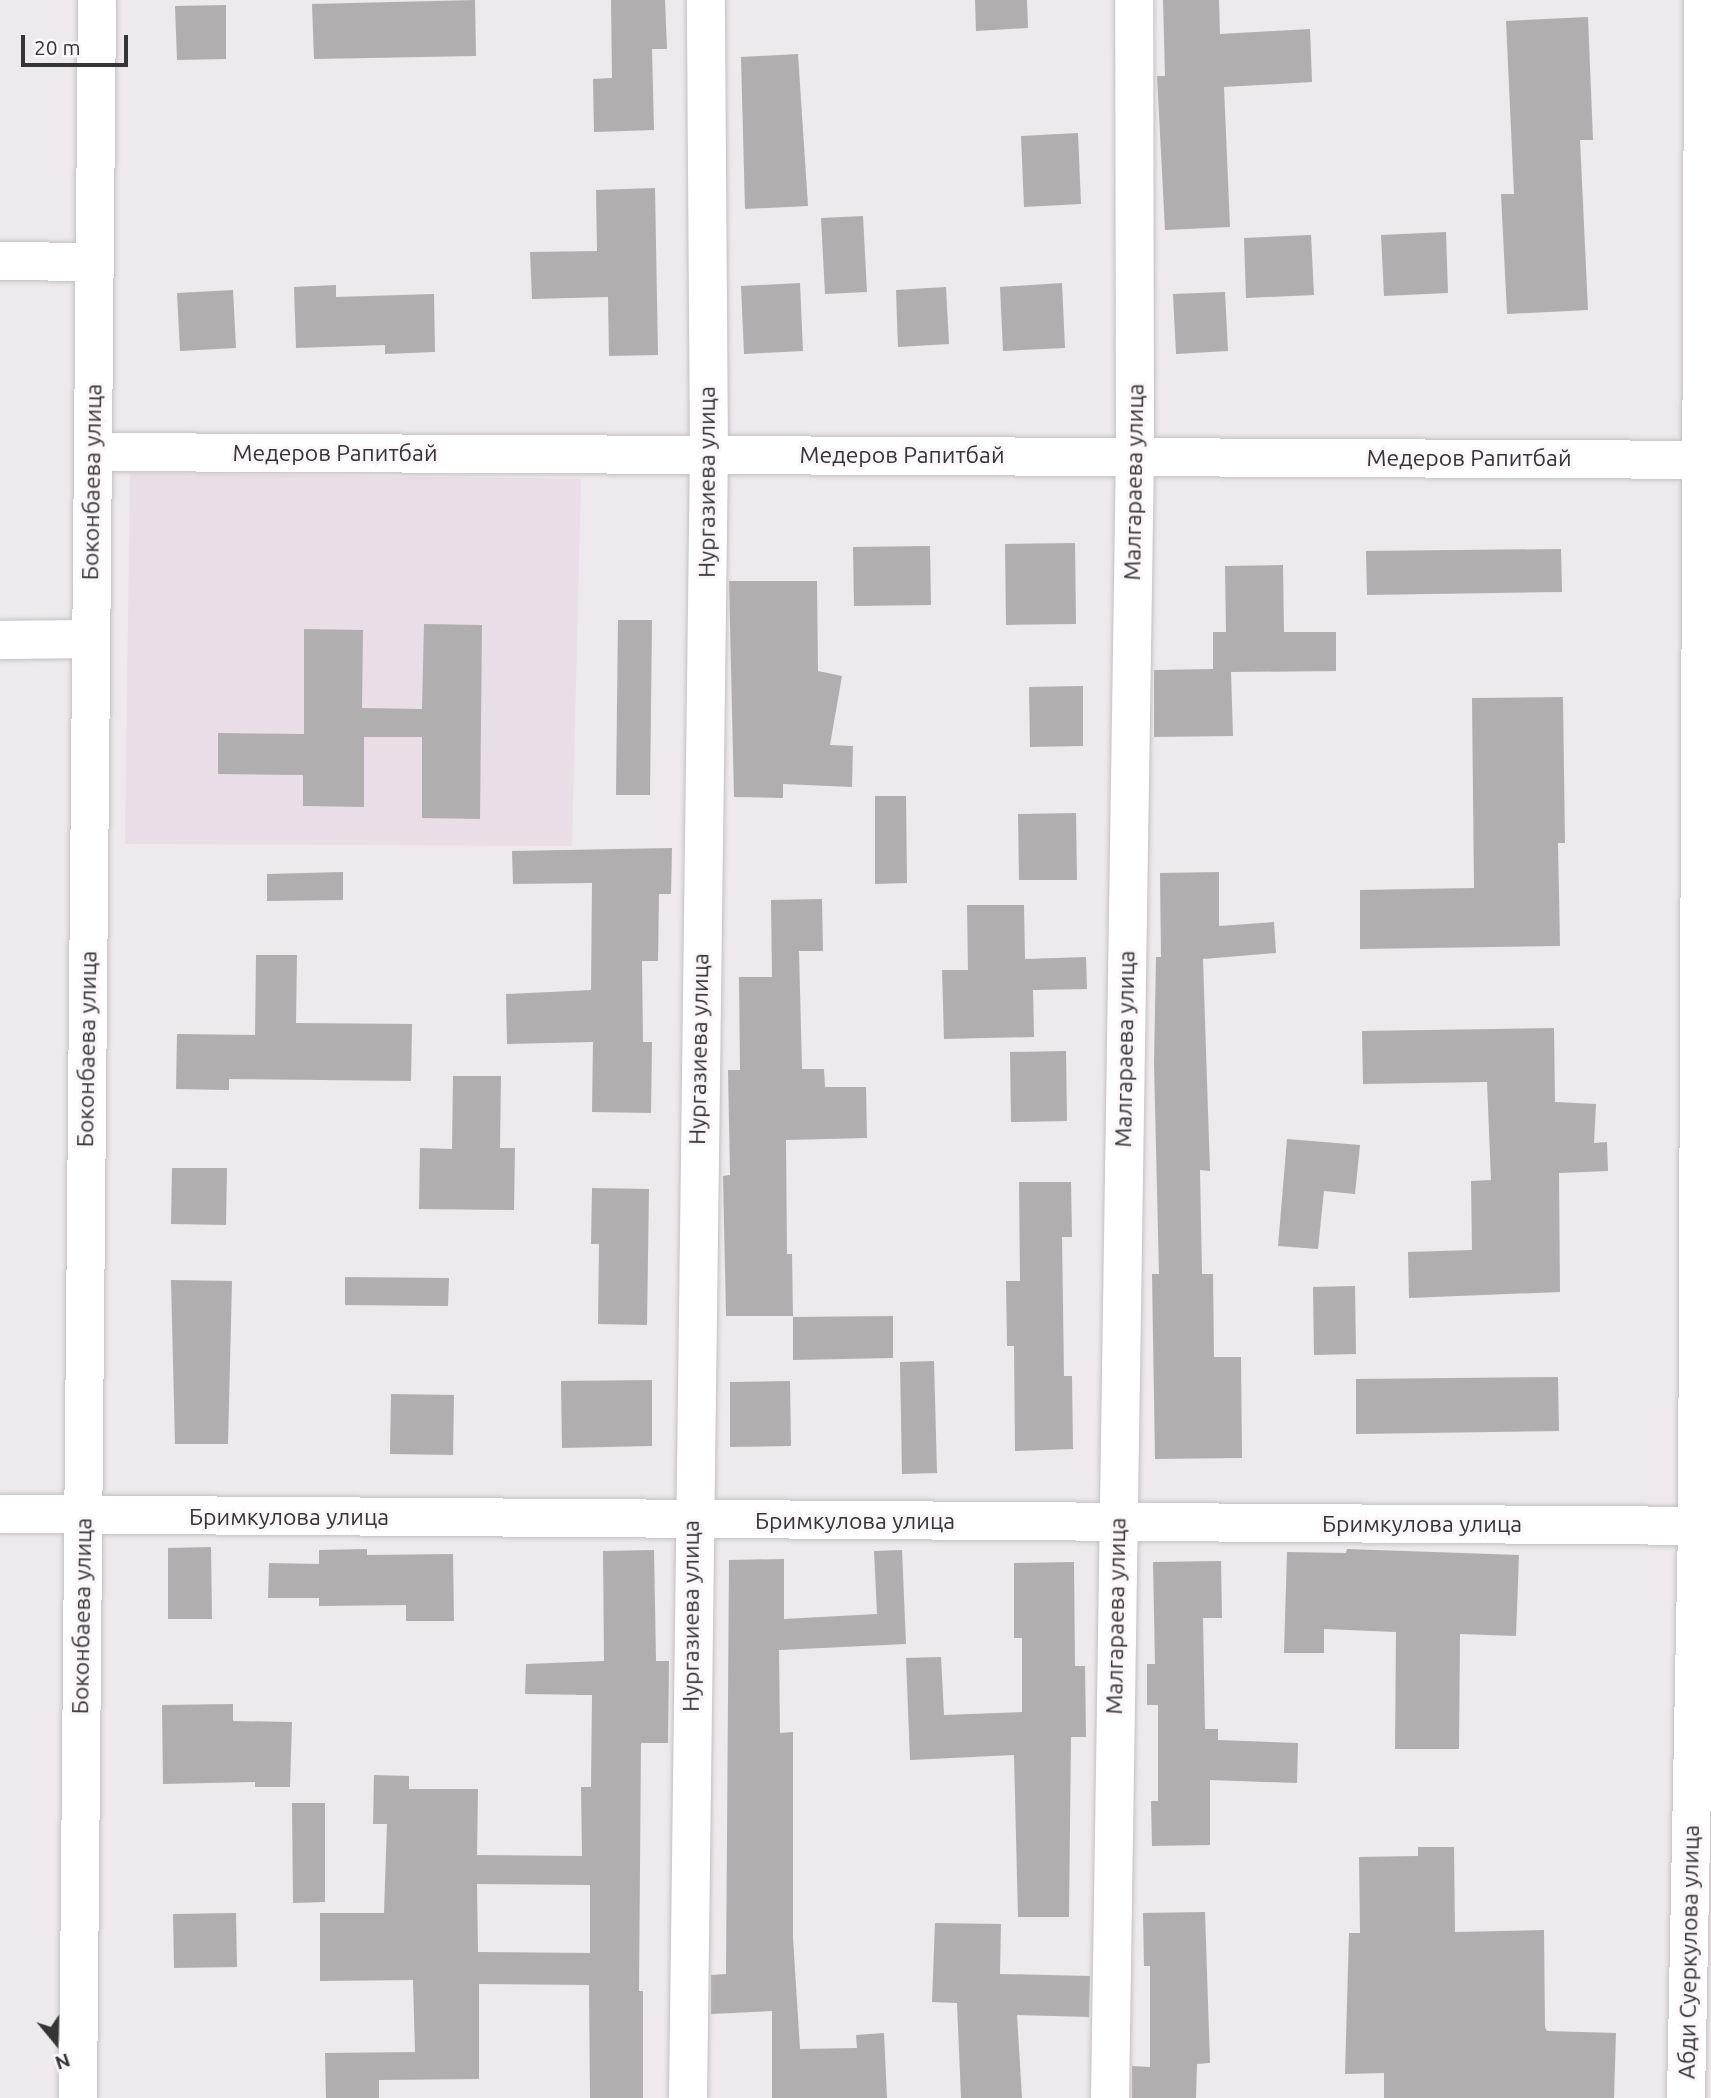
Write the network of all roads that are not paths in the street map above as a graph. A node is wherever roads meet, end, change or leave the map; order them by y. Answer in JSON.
{"nodes":[{"id":1,"x":97,"y":0,"type":"edge"},
{"id":2,"x":706,"y":0,"type":"edge"},
{"id":3,"x":1134,"y":0,"type":"edge"},
{"id":4,"x":1703,"y":0,"type":"edge"},
{"id":5,"x":0,"y":261,"type":"edge"},
{"id":6,"x":94,"y":262,"type":"junction"},
{"id":7,"x":93,"y":452,"type":"junction"},
{"id":8,"x":709,"y":454,"type":"junction"},
{"id":9,"x":1135,"y":457,"type":"junction"},
{"id":10,"x":1706,"y":460,"type":"edge"},
{"id":11,"x":91,"y":639,"type":"junction"},
{"id":12,"x":0,"y":640,"type":"edge"},
{"id":13,"x":0,"y":1514,"type":"edge"},
{"id":14,"x":83,"y":1515,"type":"junction"},
{"id":15,"x":692,"y":1520,"type":"junction"},
{"id":16,"x":1117,"y":1522,"type":"junction"},
{"id":17,"x":1704,"y":1526,"type":"edge"},
{"id":18,"x":78,"y":2098,"type":"edge"},
{"id":19,"x":688,"y":2098,"type":"edge"},
{"id":20,"x":1110,"y":2098,"type":"edge"},
{"id":21,"x":1686,"y":2098,"type":"edge"}],
"edges":[{"from":1,"to":6,"type":"street","name":"Боконбаева улица"},
{"from":2,"to":8,"type":"street","name":"Нургазиева улица"},
{"from":3,"to":9,"type":"street","name":"Малгараева улица"},
{"from":4,"to":10,"type":"street","name":"Абди Суеркулова улица"},
{"from":5,"to":6,"type":"street"},
{"from":6,"to":7,"type":"street","name":"Боконбаева улица"},
{"from":7,"to":8,"type":"street","name":"Медеров Рапитбай"},
{"from":7,"to":11,"type":"street","name":"Боконбаева улица"},
{"from":8,"to":9,"type":"street","name":"Медеров Рапитбай"},
{"from":8,"to":15,"type":"street","name":"Нургазиева улица"},
{"from":9,"to":10,"type":"street","name":"Медеров Рапитбай"},
{"from":9,"to":16,"type":"street","name":"Малгараева улица"},
{"from":10,"to":17,"type":"street","name":"Абди Суеркулова улица"},
{"from":11,"to":12,"type":"street"},
{"from":11,"to":14,"type":"street","name":"Боконбаева улица"},
{"from":13,"to":14,"type":"street","name":"Бримкулова улица"},
{"from":14,"to":15,"type":"street","name":"Бримкулова улица"},
{"from":14,"to":18,"type":"street","name":"Боконбаева улица"},
{"from":15,"to":16,"type":"street","name":"Бримкулова улица"},
{"from":15,"to":19,"type":"street","name":"Нургазиева улица"},
{"from":16,"to":17,"type":"street","name":"Бримкулова улица"},
{"from":16,"to":20,"type":"street","name":"Малгараева улица"},
{"from":17,"to":21,"type":"street","name":"Абди Суеркулова улица"}]}
